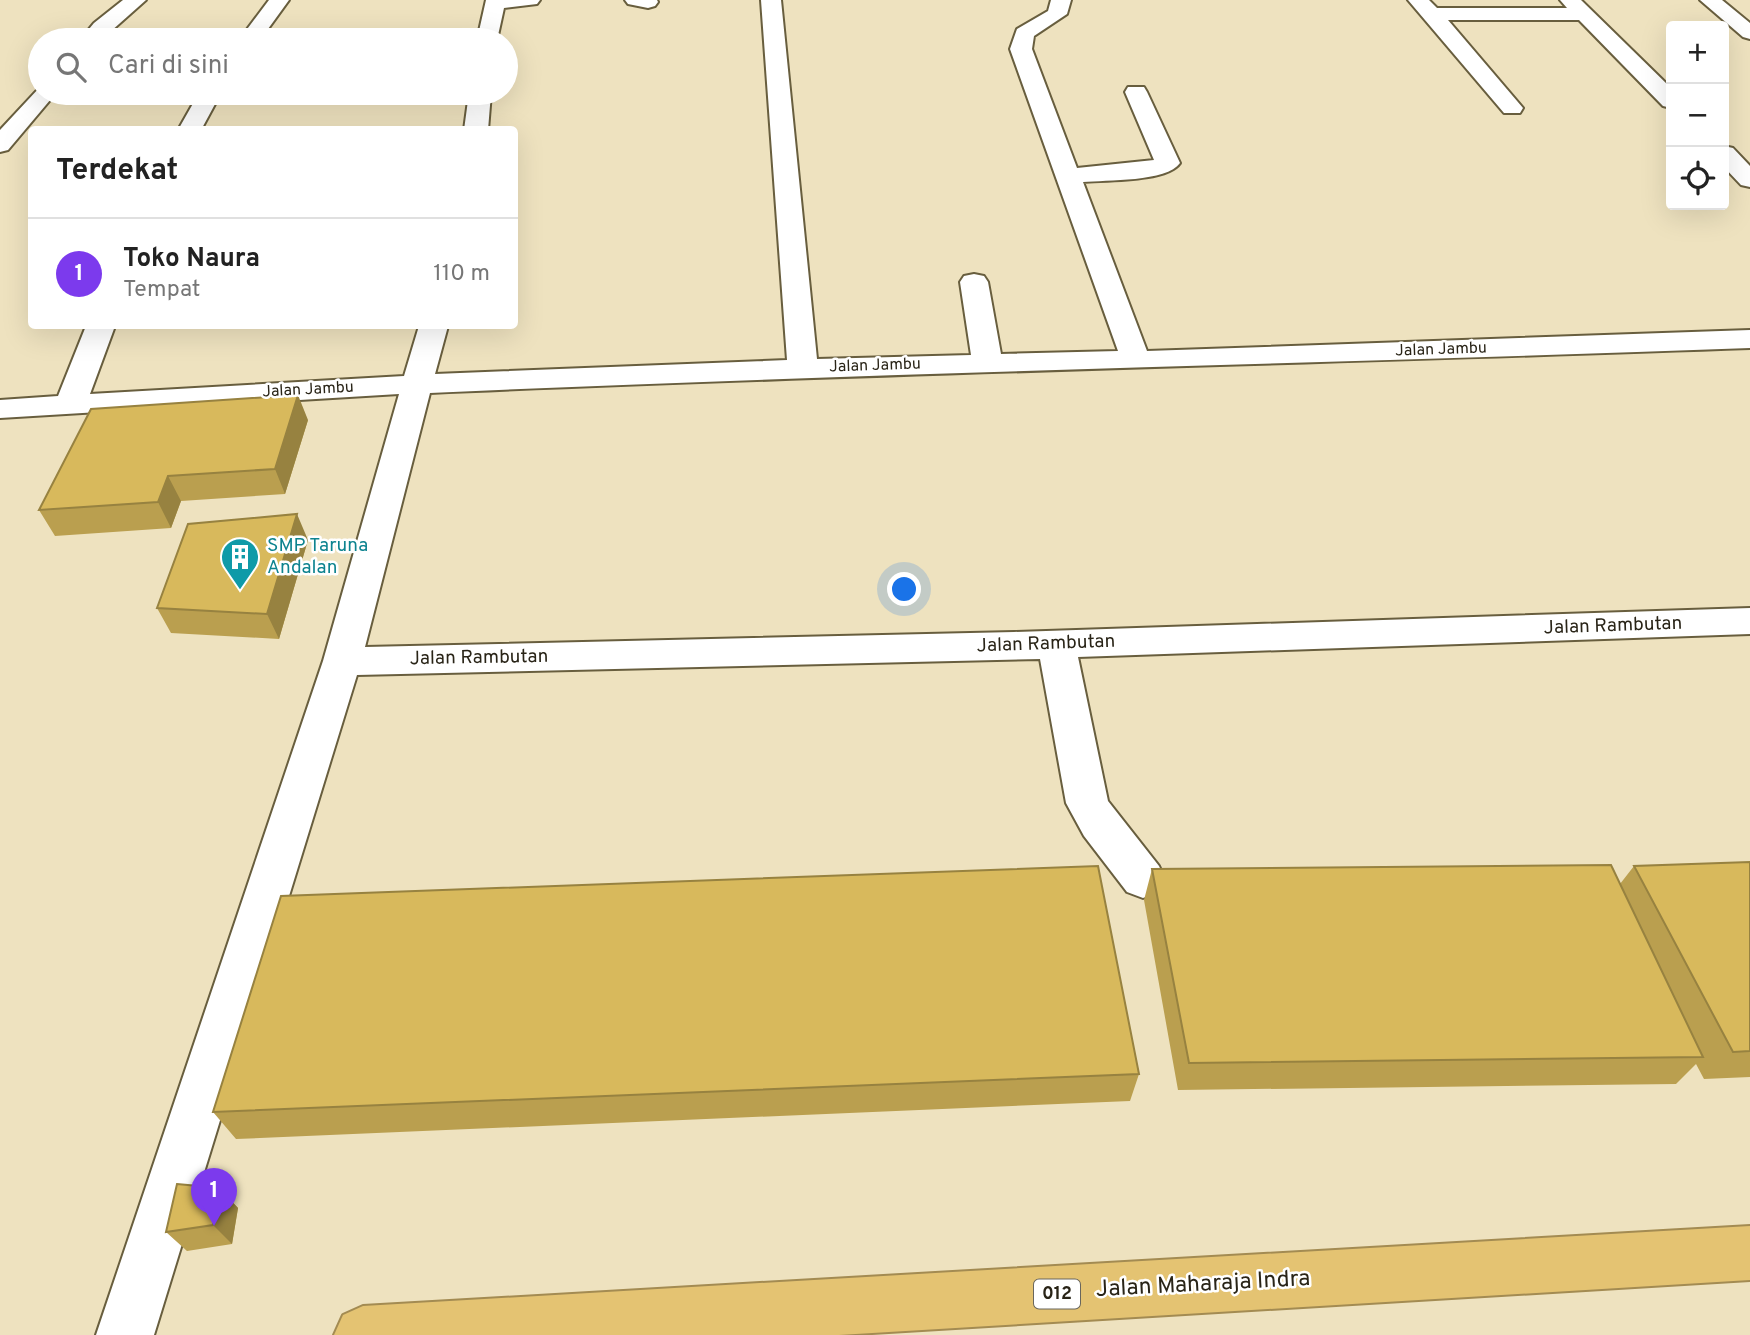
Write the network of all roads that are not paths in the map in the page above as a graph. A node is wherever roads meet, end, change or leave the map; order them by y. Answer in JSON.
{"nodes":[{"id":1,"x":136,"y":0,"type":"edge"},
{"id":2,"x":279,"y":0,"type":"edge"},
{"id":3,"x":530,"y":0,"type":"edge"},
{"id":4,"x":771,"y":0,"type":"edge"},
{"id":5,"x":1061,"y":0,"type":"edge"},
{"id":6,"x":1710,"y":0,"type":"edge"},
{"id":7,"x":496,"y":1,"type":"edge"},
{"id":8,"x":1425,"y":7,"type":"edge"},
{"id":9,"x":1576,"y":7,"type":"edge"},
{"id":10,"x":101,"y":28,"type":"edge"},
{"id":11,"x":258,"y":28,"type":"edge"},
{"id":12,"x":490,"y":28,"type":"edge"},
{"id":13,"x":1750,"y":33,"type":"edge"},
{"id":14,"x":1136,"y":92,"type":"dead end"},
{"id":15,"x":1666,"y":95,"type":"edge"},
{"id":16,"x":35,"y":105,"type":"edge"},
{"id":17,"x":204,"y":105,"type":"edge"},
{"id":18,"x":479,"y":105,"type":"edge"},
{"id":19,"x":1512,"y":108,"type":"dead end"},
{"id":20,"x":191,"y":126,"type":"edge"},
{"id":21,"x":476,"y":126,"type":"edge"},
{"id":22,"x":0,"y":145,"type":"edge"},
{"id":23,"x":1729,"y":158,"type":"edge"},
{"id":24,"x":1068,"y":176,"type":"junction"},
{"id":25,"x":1750,"y":180,"type":"edge"},
{"id":26,"x":974,"y":282,"type":"dead end"},
{"id":27,"x":99,"y":329,"type":"edge"},
{"id":28,"x":432,"y":329,"type":"edge"},
{"id":29,"x":1750,"y":339,"type":"edge"},
{"id":30,"x":1135,"y":358,"type":"junction"},
{"id":31,"x":987,"y":362,"type":"junction"},
{"id":32,"x":803,"y":368,"type":"junction"},
{"id":33,"x":415,"y":384,"type":"junction"},
{"id":34,"x":70,"y":405,"type":"junction"},
{"id":35,"x":0,"y":409,"type":"edge"},
{"id":36,"x":1750,"y":621,"type":"edge"},
{"id":37,"x":1056,"y":644,"type":"junction"},
{"id":38,"x":342,"y":661,"type":"junction"},
{"id":39,"x":1143,"y":879,"type":"dead end"},
{"id":40,"x":1750,"y":1253,"type":"edge"},
{"id":41,"x":125,"y":1335,"type":"edge"},
{"id":42,"x":363,"y":1335,"type":"edge"}],
"edges":[{"from":1,"to":10,"type":"street"},
{"from":2,"to":11,"type":"street"},
{"from":3,"to":7,"type":"street"},
{"from":4,"to":32,"type":"street"},
{"from":5,"to":24,"type":"street"},
{"from":6,"to":13,"type":"street"},
{"from":7,"to":12,"type":"street"},
{"from":8,"to":9,"type":"street"},
{"from":8,"to":19,"type":"street"},
{"from":9,"to":15,"type":"street"},
{"from":14,"to":24,"type":"street"},
{"from":16,"to":22,"type":"street"},
{"from":17,"to":20,"type":"street"},
{"from":18,"to":21,"type":"street"},
{"from":23,"to":25,"type":"street"},
{"from":24,"to":30,"type":"street"},
{"from":26,"to":31,"type":"street"},
{"from":27,"to":34,"type":"street"},
{"from":28,"to":33,"type":"street"},
{"from":29,"to":30,"type":"street","name":"Jalan Jambu"},
{"from":30,"to":31,"type":"street","name":"Jalan Jambu"},
{"from":31,"to":32,"type":"street","name":"Jalan Jambu"},
{"from":32,"to":33,"type":"street","name":"Jalan Jambu"},
{"from":33,"to":34,"type":"street","name":"Jalan Jambu"},
{"from":33,"to":38,"type":"street"},
{"from":34,"to":35,"type":"street","name":"Jalan Jambu"},
{"from":36,"to":37,"type":"street","name":"Jalan Rambutan"},
{"from":37,"to":38,"type":"street","name":"Jalan Rambutan"},
{"from":37,"to":39,"type":"street"},
{"from":38,"to":41,"type":"street"},
{"from":40,"to":42,"type":"highway","name":"Jalan Maharaja Indra","number":"012"}]}
